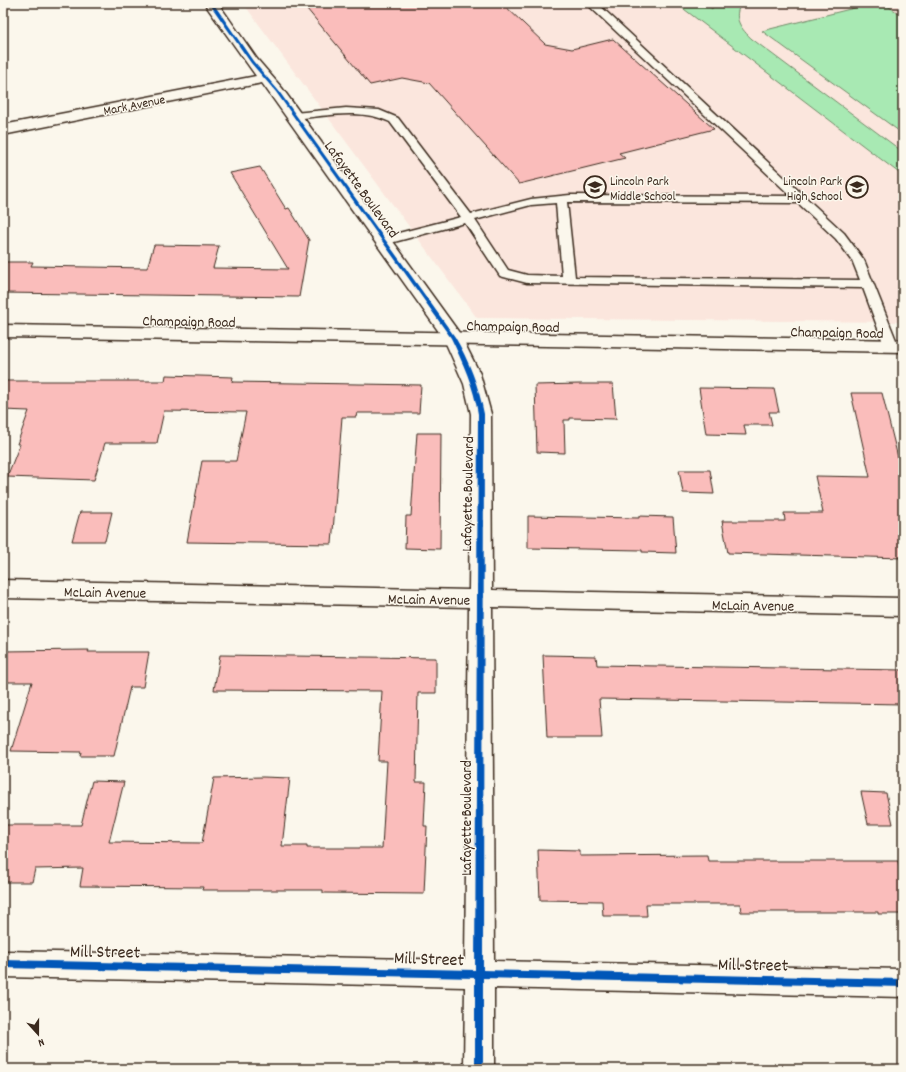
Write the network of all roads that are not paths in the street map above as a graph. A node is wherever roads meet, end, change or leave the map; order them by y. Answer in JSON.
{"nodes":[{"id":1,"x":211,"y":3,"type":"edge"},
{"id":2,"x":591,"y":3,"type":"edge"},
{"id":3,"x":266,"y":78,"type":"junction"},
{"id":4,"x":294,"y":116,"type":"junction"},
{"id":5,"x":3,"y":130,"type":"edge"},
{"id":6,"x":561,"y":200,"type":"junction"},
{"id":7,"x":802,"y":200,"type":"junction"},
{"id":8,"x":468,"y":219,"type":"junction"},
{"id":9,"x":383,"y":241,"type":"junction"},
{"id":10,"x":569,"y":280,"type":"junction"},
{"id":11,"x":867,"y":284,"type":"junction"},
{"id":12,"x":3,"y":331,"type":"edge"},
{"id":13,"x":453,"y":338,"type":"junction"},
{"id":14,"x":897,"y":346,"type":"edge"},
{"id":15,"x":3,"y":590,"type":"edge"},
{"id":16,"x":479,"y":600,"type":"junction"},
{"id":17,"x":903,"y":607,"type":"edge"},
{"id":18,"x":3,"y":964,"type":"edge"},
{"id":19,"x":479,"y":975,"type":"junction"},
{"id":20,"x":903,"y":983,"type":"edge"},
{"id":21,"x":479,"y":1069,"type":"edge"}],
"edges":[{"from":1,"to":3,"type":"street","name":"Lafayette Boulevard"},
{"from":2,"to":7,"type":"lane"},
{"from":3,"to":4,"type":"street","name":"Lafayette Boulevard"},
{"from":3,"to":5,"type":"street","name":"Mark Avenue"},
{"from":4,"to":8,"type":"lane"},
{"from":4,"to":9,"type":"street","name":"Lafayette Boulevard"},
{"from":6,"to":7,"type":"lane"},
{"from":6,"to":8,"type":"lane"},
{"from":6,"to":10,"type":"lane"},
{"from":7,"to":11,"type":"lane"},
{"from":8,"to":9,"type":"lane"},
{"from":8,"to":10,"type":"lane"},
{"from":9,"to":13,"type":"street","name":"Lafayette Boulevard"},
{"from":10,"to":11,"type":"lane"},
{"from":11,"to":14,"type":"lane"},
{"from":12,"to":13,"type":"street","name":"Champaign Road"},
{"from":13,"to":14,"type":"street","name":"Champaign Road"},
{"from":13,"to":16,"type":"street","name":"Lafayette Boulevard"},
{"from":15,"to":16,"type":"street","name":"McLain Avenue"},
{"from":16,"to":17,"type":"street","name":"McLain Avenue"},
{"from":16,"to":19,"type":"street","name":"Lafayette Boulevard"},
{"from":18,"to":19,"type":"street","name":"Mill Street"},
{"from":19,"to":20,"type":"street","name":"Mill Street"},
{"from":19,"to":21,"type":"street","name":"Lafayette Boulevard"}]}
